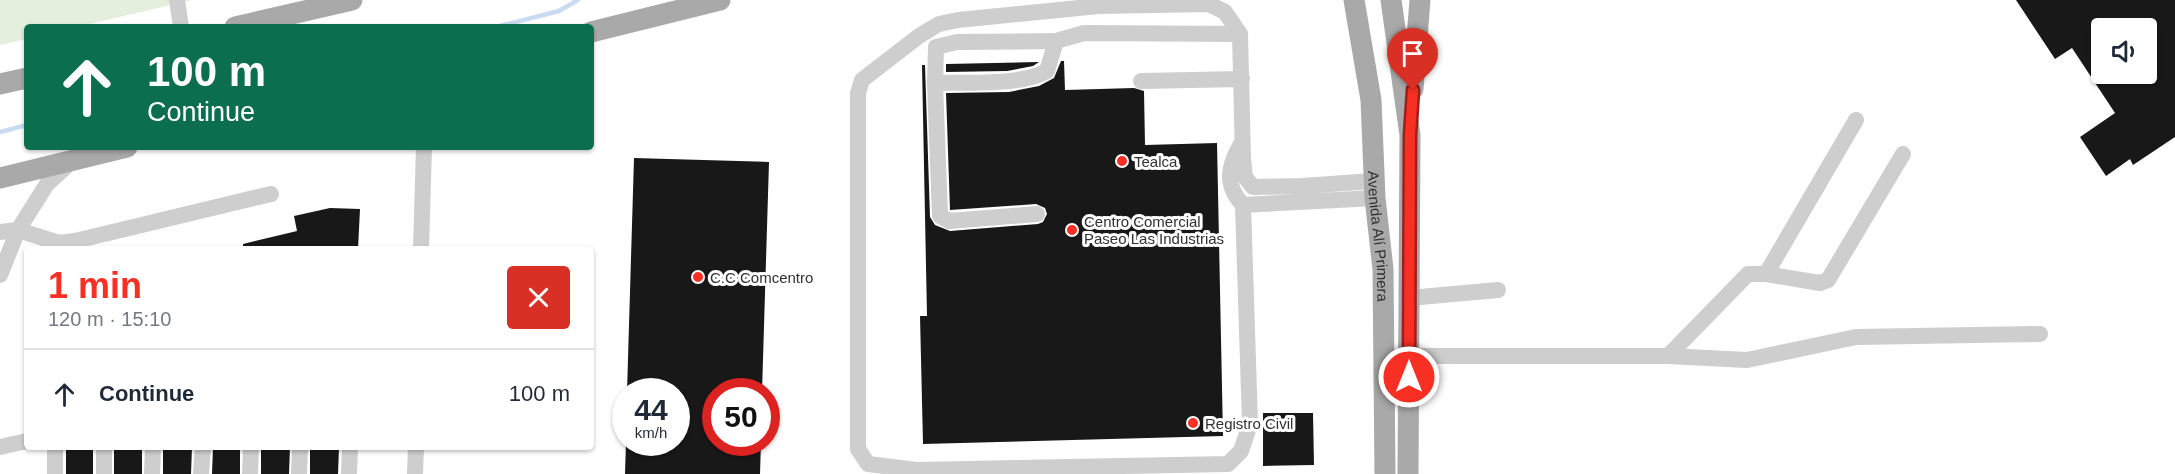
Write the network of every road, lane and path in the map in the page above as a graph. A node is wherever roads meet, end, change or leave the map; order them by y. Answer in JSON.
{"nodes":[{"id":1,"x":177,"y":0,"type":"edge"},
{"id":2,"x":352,"y":0,"type":"edge"},
{"id":3,"x":720,"y":0,"type":"edge"},
{"id":4,"x":1391,"y":0,"type":"edge"},
{"id":5,"x":1420,"y":0,"type":"edge"},
{"id":6,"x":1354,"y":2,"type":"edge"},
{"id":7,"x":181,"y":24,"type":"edge"},
{"id":8,"x":248,"y":24,"type":"edge"},
{"id":9,"x":594,"y":31,"type":"edge"},
{"id":10,"x":1240,"y":34,"type":"junction"},
{"id":11,"x":1056,"y":41,"type":"junction"},
{"id":12,"x":24,"y":79,"type":"edge"},
{"id":13,"x":1242,"y":79,"type":"junction"},
{"id":14,"x":1141,"y":81,"type":"dead end"},
{"id":15,"x":935,"y":83,"type":"junction"},
{"id":16,"x":0,"y":84,"type":"edge"},
{"id":17,"x":1856,"y":120,"type":"dead end"},
{"id":18,"x":1410,"y":135,"type":"junction"},
{"id":19,"x":1243,"y":141,"type":"junction"},
{"id":20,"x":114,"y":150,"type":"edge"},
{"id":21,"x":424,"y":150,"type":"edge"},
{"id":22,"x":1904,"y":153,"type":"dead end"},
{"id":23,"x":72,"y":160,"type":"junction"},
{"id":24,"x":0,"y":178,"type":"edge"},
{"id":25,"x":1374,"y":189,"type":"junction"},
{"id":26,"x":271,"y":194,"type":"dead end"},
{"id":27,"x":1243,"y":205,"type":"junction"},
{"id":28,"x":1037,"y":214,"type":"dead end"},
{"id":29,"x":18,"y":230,"type":"junction"},
{"id":30,"x":0,"y":232,"type":"edge"},
{"id":31,"x":421,"y":246,"type":"edge"},
{"id":32,"x":1766,"y":274,"type":"junction"},
{"id":33,"x":0,"y":275,"type":"edge"},
{"id":34,"x":1409,"y":290,"type":"junction"},
{"id":35,"x":1498,"y":290,"type":"dead end"},
{"id":36,"x":2040,"y":334,"type":"dead end"},
{"id":37,"x":1409,"y":356,"type":"junction"},
{"id":38,"x":1668,"y":356,"type":"junction"},
{"id":39,"x":24,"y":442,"type":"edge"},
{"id":40,"x":0,"y":447,"type":"edge"},
{"id":41,"x":55,"y":450,"type":"edge"},
{"id":42,"x":104,"y":450,"type":"edge"},
{"id":43,"x":153,"y":450,"type":"edge"},
{"id":44,"x":202,"y":450,"type":"edge"},
{"id":45,"x":250,"y":450,"type":"edge"},
{"id":46,"x":300,"y":450,"type":"edge"},
{"id":47,"x":350,"y":450,"type":"edge"},
{"id":48,"x":416,"y":450,"type":"edge"},
{"id":49,"x":55,"y":474,"type":"edge"},
{"id":50,"x":104,"y":474,"type":"edge"},
{"id":51,"x":152,"y":474,"type":"edge"},
{"id":52,"x":201,"y":474,"type":"edge"},
{"id":53,"x":250,"y":474,"type":"edge"},
{"id":54,"x":299,"y":474,"type":"edge"},
{"id":55,"x":349,"y":474,"type":"edge"},
{"id":56,"x":415,"y":474,"type":"edge"},
{"id":57,"x":1385,"y":474,"type":"edge"},
{"id":58,"x":1408,"y":474,"type":"edge"}],
"edges":[{"from":1,"to":7,"type":"street"},
{"from":2,"to":8,"type":"main road"},
{"from":3,"to":9,"type":"main road"},
{"from":4,"to":18,"type":"main road","name":"Avenida Alí Primera"},
{"from":5,"to":18,"type":"main road"},
{"from":6,"to":25,"type":"main road","name":"Avenida Alí Primera"},
{"from":10,"to":11,"type":"street"},
{"from":10,"to":13,"type":"street"},
{"from":10,"to":27,"type":"street"},
{"from":11,"to":15,"type":"street"},
{"from":11,"to":15,"type":"street"},
{"from":12,"to":16,"type":"main road"},
{"from":13,"to":14,"type":"street"},
{"from":13,"to":19,"type":"street"},
{"from":15,"to":28,"type":"street"},
{"from":17,"to":32,"type":"street"},
{"from":18,"to":34,"type":"main road","name":"Avenida Alí Primera"},
{"from":19,"to":25,"type":"street"},
{"from":19,"to":27,"type":"street"},
{"from":20,"to":23,"type":"main road"},
{"from":21,"to":31,"type":"street"},
{"from":22,"to":32,"type":"street"},
{"from":23,"to":24,"type":"main road"},
{"from":23,"to":29,"type":"street"},
{"from":25,"to":27,"type":"street"},
{"from":25,"to":34,"type":"main road"},
{"from":25,"to":57,"type":"main road","name":"Avenida Alí Primera"},
{"from":26,"to":29,"type":"street"},
{"from":29,"to":30,"type":"street"},
{"from":29,"to":33,"type":"street"},
{"from":32,"to":38,"type":"street"},
{"from":34,"to":35,"type":"street"},
{"from":34,"to":37,"type":"main road","name":"Avenida Alí Primera"},
{"from":36,"to":38,"type":"street"},
{"from":37,"to":38,"type":"street"},
{"from":37,"to":58,"type":"main road","name":"Avenida Alí Primera"},
{"from":39,"to":40,"type":"street"},
{"from":41,"to":49,"type":"street"},
{"from":42,"to":50,"type":"street"},
{"from":43,"to":51,"type":"street"},
{"from":44,"to":52,"type":"street"},
{"from":45,"to":53,"type":"street"},
{"from":46,"to":54,"type":"street"},
{"from":47,"to":55,"type":"street"},
{"from":48,"to":56,"type":"street"}]}
